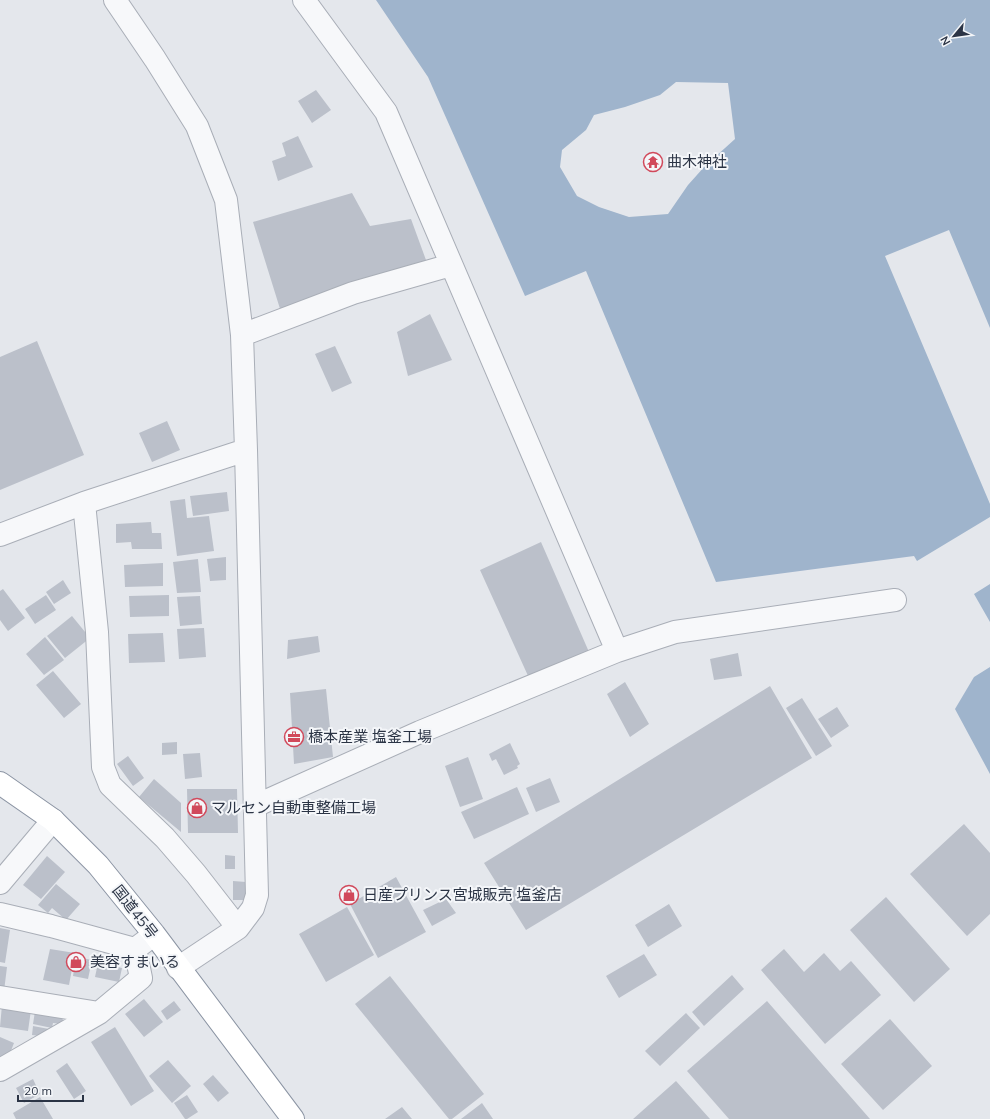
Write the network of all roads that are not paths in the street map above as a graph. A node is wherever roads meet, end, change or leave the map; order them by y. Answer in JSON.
{"nodes":[{"id":1,"x":115,"y":0,"type":"edge"},
{"id":2,"x":304,"y":0,"type":"edge"},
{"id":3,"x":450,"y":265,"type":"junction"},
{"id":4,"x":242,"y":335,"type":"junction"},
{"id":5,"x":246,"y":450,"type":"junction"},
{"id":6,"x":84,"y":503,"type":"junction"},
{"id":7,"x":0,"y":535,"type":"edge"},
{"id":8,"x":895,"y":600,"type":"dead end"},
{"id":9,"x":617,"y":651,"type":"junction"},
{"id":10,"x":0,"y":783,"type":"edge"},
{"id":11,"x":255,"y":806,"type":"junction"},
{"id":12,"x":53,"y":820,"type":"junction"},
{"id":13,"x":0,"y":883,"type":"edge"},
{"id":14,"x":0,"y":914,"type":"edge"},
{"id":15,"x":238,"y":928,"type":"junction"},
{"id":16,"x":154,"y":934,"type":"junction"},
{"id":17,"x":135,"y":949,"type":"junction"},
{"id":18,"x":178,"y":968,"type":"junction"},
{"id":19,"x":0,"y":997,"type":"edge"},
{"id":20,"x":99,"y":1013,"type":"junction"},
{"id":21,"x":0,"y":1070,"type":"edge"},
{"id":22,"x":293,"y":1119,"type":"edge"}],
"edges":[{"from":1,"to":4,"type":"street"},
{"from":2,"to":3,"type":"street"},
{"from":3,"to":4,"type":"street"},
{"from":3,"to":9,"type":"street"},
{"from":4,"to":5,"type":"street"},
{"from":5,"to":6,"type":"street"},
{"from":5,"to":11,"type":"street"},
{"from":6,"to":7,"type":"street"},
{"from":6,"to":15,"type":"street"},
{"from":8,"to":9,"type":"street"},
{"from":9,"to":11,"type":"street"},
{"from":10,"to":12,"type":"highway","name":"国道45号"},
{"from":11,"to":15,"type":"street"},
{"from":12,"to":13,"type":"street"},
{"from":12,"to":16,"type":"highway","name":"国道45号"},
{"from":14,"to":17,"type":"street"},
{"from":15,"to":18,"type":"street"},
{"from":16,"to":17,"type":"street"},
{"from":16,"to":18,"type":"highway","name":"国道45号"},
{"from":17,"to":20,"type":"street"},
{"from":18,"to":22,"type":"highway","name":"国道45号"},
{"from":19,"to":20,"type":"street"},
{"from":20,"to":21,"type":"street"}]}
